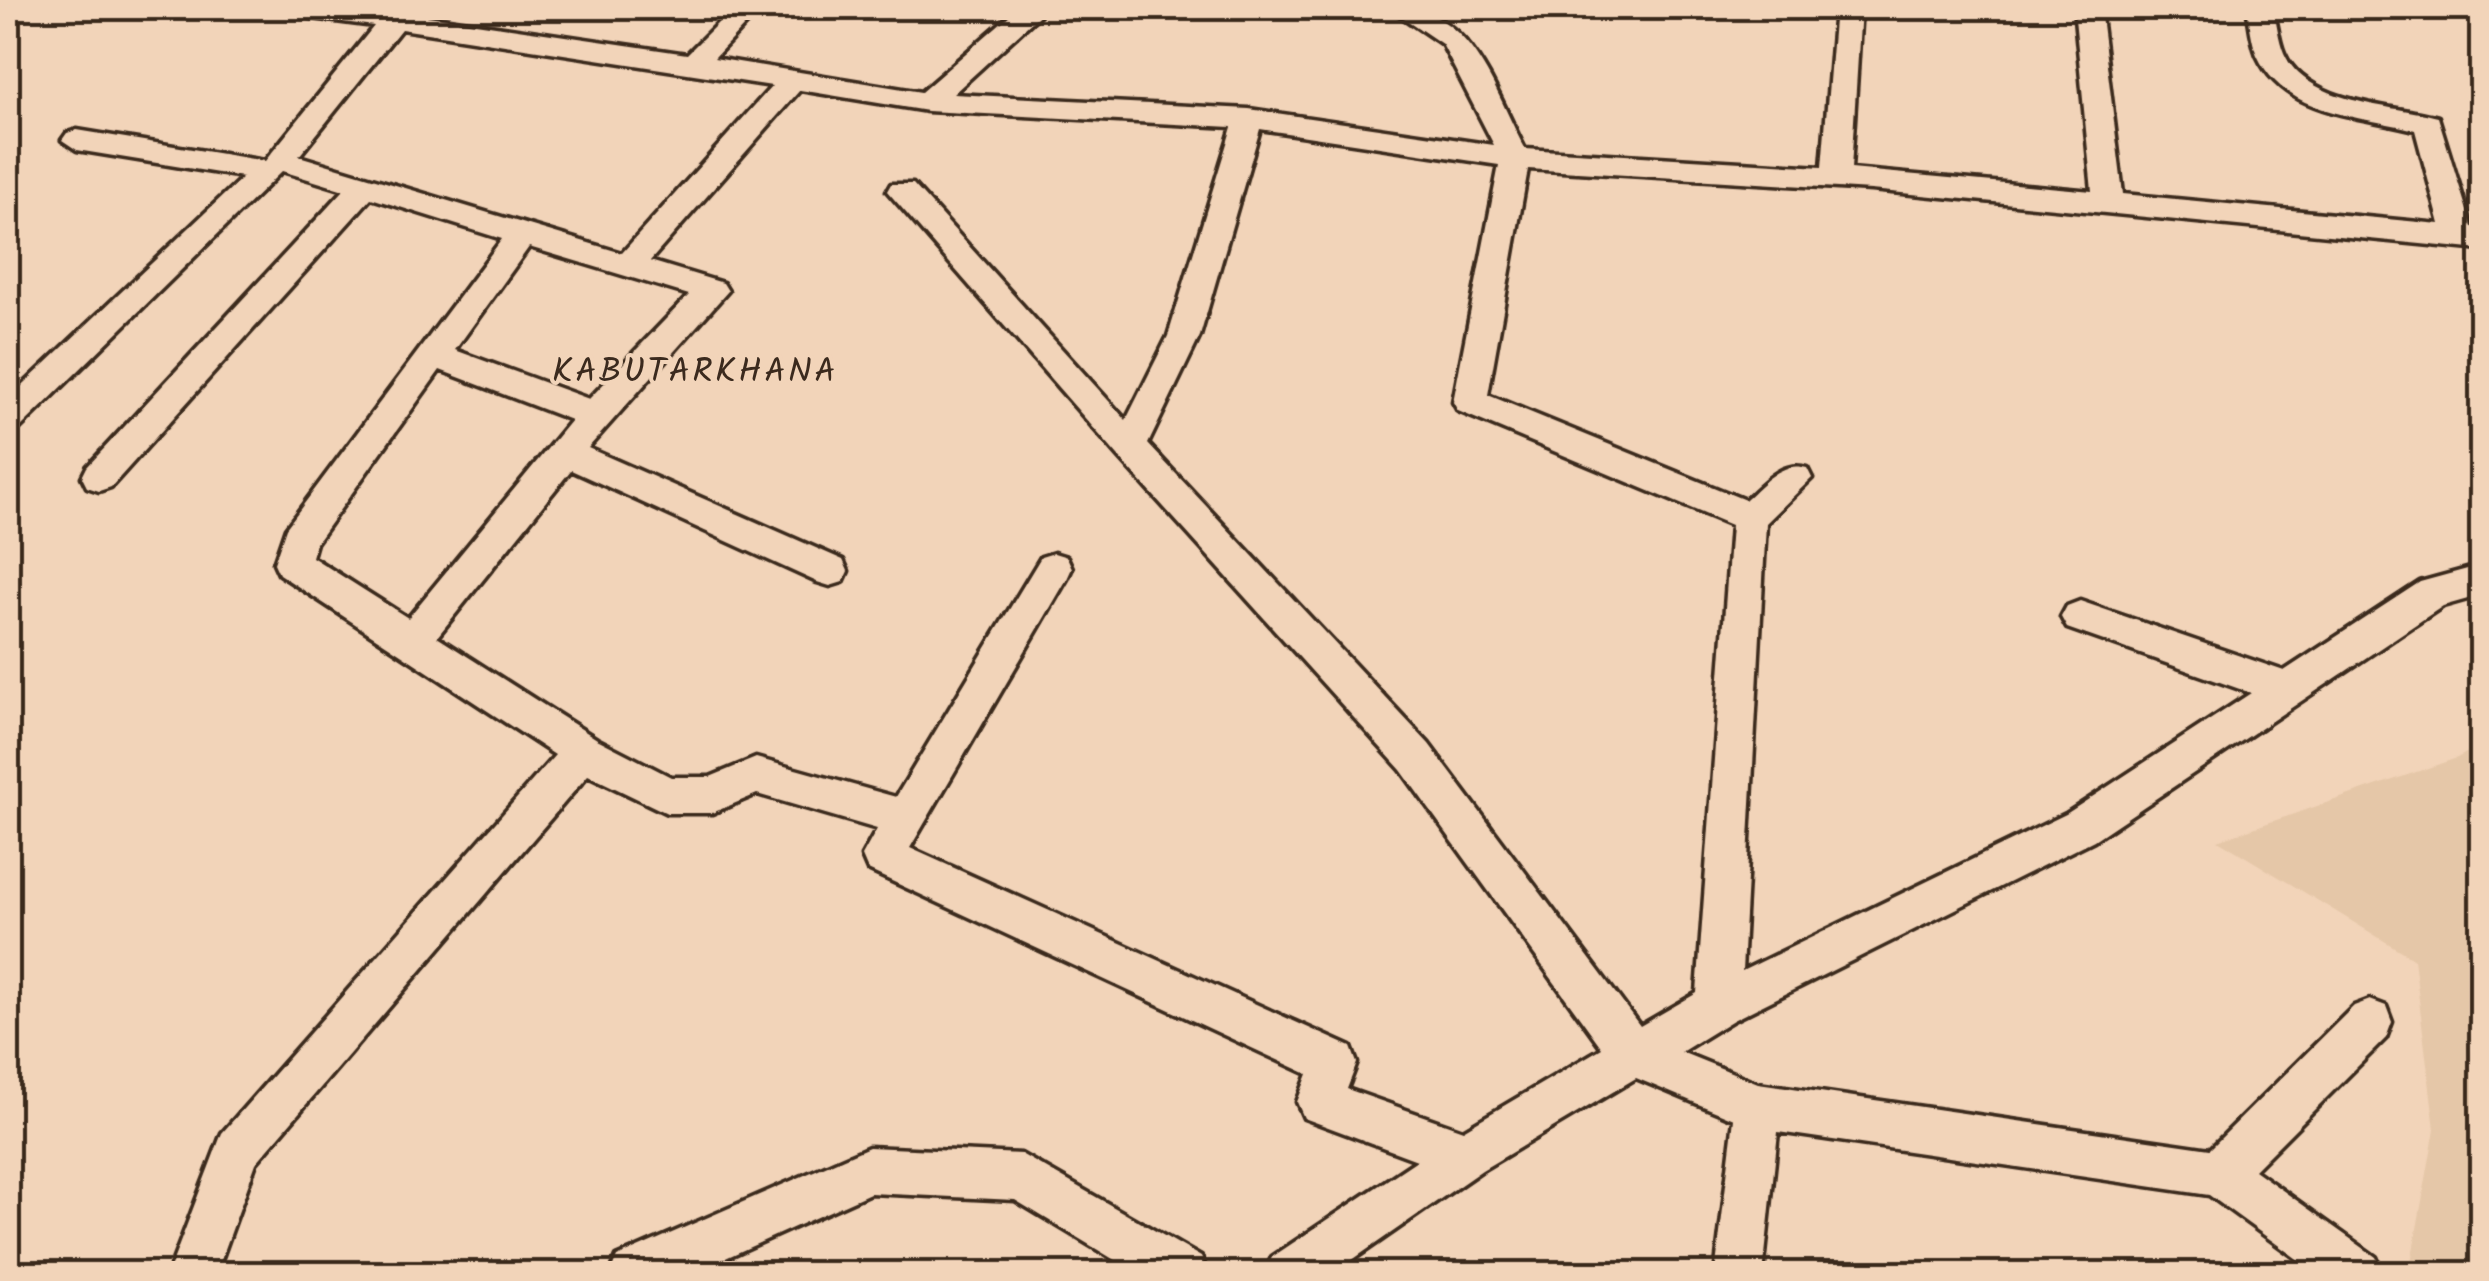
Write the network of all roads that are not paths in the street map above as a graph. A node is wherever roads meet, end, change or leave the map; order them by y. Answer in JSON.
{"nodes":[{"id":1,"x":296,"y":8,"type":"edge"},
{"id":2,"x":519,"y":8,"type":"edge"},
{"id":3,"x":748,"y":8,"type":"edge"},
{"id":4,"x":1034,"y":8,"type":"edge"},
{"id":5,"x":1402,"y":8,"type":"edge"},
{"id":6,"x":1848,"y":8,"type":"edge"},
{"id":7,"x":2087,"y":8,"type":"edge"},
{"id":8,"x":2260,"y":8,"type":"edge"},
{"id":9,"x":394,"y":19,"type":"junction"},
{"id":10,"x":499,"y":32,"type":"junction"},
{"id":11,"x":693,"y":64,"type":"junction"},
{"id":12,"x":792,"y":80,"type":"junction"},
{"id":13,"x":927,"y":102,"type":"junction"},
{"id":14,"x":1249,"y":118,"type":"junction"},
{"id":15,"x":77,"y":140,"type":"dead end"},
{"id":16,"x":1515,"y":158,"type":"junction"},
{"id":17,"x":273,"y":166,"type":"junction"},
{"id":18,"x":1836,"y":177,"type":"junction"},
{"id":19,"x":363,"y":188,"type":"junction"},
{"id":20,"x":902,"y":190,"type":"dead end"},
{"id":21,"x":2110,"y":205,"type":"junction"},
{"id":22,"x":522,"y":234,"type":"junction"},
{"id":23,"x":2470,"y":237,"type":"edge"},
{"id":24,"x":628,"y":266,"type":"junction"},
{"id":25,"x":431,"y":354,"type":"junction"},
{"id":26,"x":594,"y":415,"type":"junction"},
{"id":27,"x":8,"y":420,"type":"edge"},
{"id":28,"x":1130,"y":448,"type":"junction"},
{"id":29,"x":568,"y":453,"type":"junction"},
{"id":30,"x":99,"y":476,"type":"dead end"},
{"id":31,"x":1795,"y":478,"type":"dead end"},
{"id":32,"x":1750,"y":516,"type":"junction"},
{"id":33,"x":1054,"y":568,"type":"dead end"},
{"id":34,"x":830,"y":571,"type":"dead end"},
{"id":35,"x":2482,"y":580,"type":"edge"},
{"id":36,"x":2080,"y":617,"type":"dead end"},
{"id":37,"x":414,"y":638,"type":"junction"},
{"id":38,"x":2288,"y":689,"type":"junction"},
{"id":39,"x":583,"y":752,"type":"junction"},
{"id":40,"x":905,"y":819,"type":"junction"},
{"id":41,"x":1718,"y":1005,"type":"junction"},
{"id":42,"x":2370,"y":1022,"type":"dead end"},
{"id":43,"x":1634,"y":1056,"type":"junction"},
{"id":44,"x":1758,"y":1106,"type":"junction"},
{"id":45,"x":1466,"y":1154,"type":"junction"},
{"id":46,"x":2218,"y":1173,"type":"junction"},
{"id":47,"x":192,"y":1274,"type":"edge"},
{"id":48,"x":634,"y":1274,"type":"edge"},
{"id":49,"x":1184,"y":1274,"type":"edge"},
{"id":50,"x":1289,"y":1274,"type":"edge"},
{"id":51,"x":1739,"y":1274,"type":"edge"},
{"id":52,"x":2359,"y":1274,"type":"edge"}],
"edges":[{"from":1,"to":9,"type":"street"},
{"from":2,"to":10,"type":"street"},
{"from":3,"to":11,"type":"street"},
{"from":4,"to":13,"type":"street"},
{"from":5,"to":16,"type":"street"},
{"from":6,"to":18,"type":"street"},
{"from":7,"to":21,"type":"street"},
{"from":8,"to":23,"type":"street"},
{"from":9,"to":10,"type":"street"},
{"from":9,"to":17,"type":"street"},
{"from":10,"to":11,"type":"street"},
{"from":11,"to":12,"type":"street"},
{"from":12,"to":13,"type":"street"},
{"from":12,"to":24,"type":"street"},
{"from":13,"to":14,"type":"street"},
{"from":14,"to":16,"type":"street"},
{"from":14,"to":28,"type":"street"},
{"from":15,"to":17,"type":"street"},
{"from":16,"to":18,"type":"street"},
{"from":16,"to":32,"type":"street"},
{"from":17,"to":19,"type":"street"},
{"from":17,"to":27,"type":"street"},
{"from":18,"to":21,"type":"street"},
{"from":19,"to":22,"type":"street"},
{"from":19,"to":30,"type":"street"},
{"from":20,"to":28,"type":"street"},
{"from":21,"to":23,"type":"street"},
{"from":22,"to":24,"type":"street"},
{"from":22,"to":25,"type":"street"},
{"from":24,"to":26,"type":"street"},
{"from":25,"to":26,"type":"street"},
{"from":25,"to":37,"type":"street"},
{"from":26,"to":29,"type":"street"},
{"from":28,"to":43,"type":"street"},
{"from":29,"to":34,"type":"street"},
{"from":29,"to":37,"type":"street"},
{"from":31,"to":32,"type":"street"},
{"from":32,"to":41,"type":"street"},
{"from":33,"to":40,"type":"street"},
{"from":35,"to":38,"type":"street"},
{"from":36,"to":38,"type":"street"},
{"from":37,"to":39,"type":"street"},
{"from":38,"to":41,"type":"street"},
{"from":39,"to":40,"type":"street"},
{"from":39,"to":47,"type":"street"},
{"from":40,"to":45,"type":"street"},
{"from":41,"to":43,"type":"street"},
{"from":42,"to":46,"type":"street"},
{"from":43,"to":44,"type":"street"},
{"from":43,"to":45,"type":"street"},
{"from":44,"to":46,"type":"street"},
{"from":44,"to":51,"type":"street"},
{"from":45,"to":50,"type":"street"},
{"from":46,"to":52,"type":"street"},
{"from":48,"to":49,"type":"street"}]}
